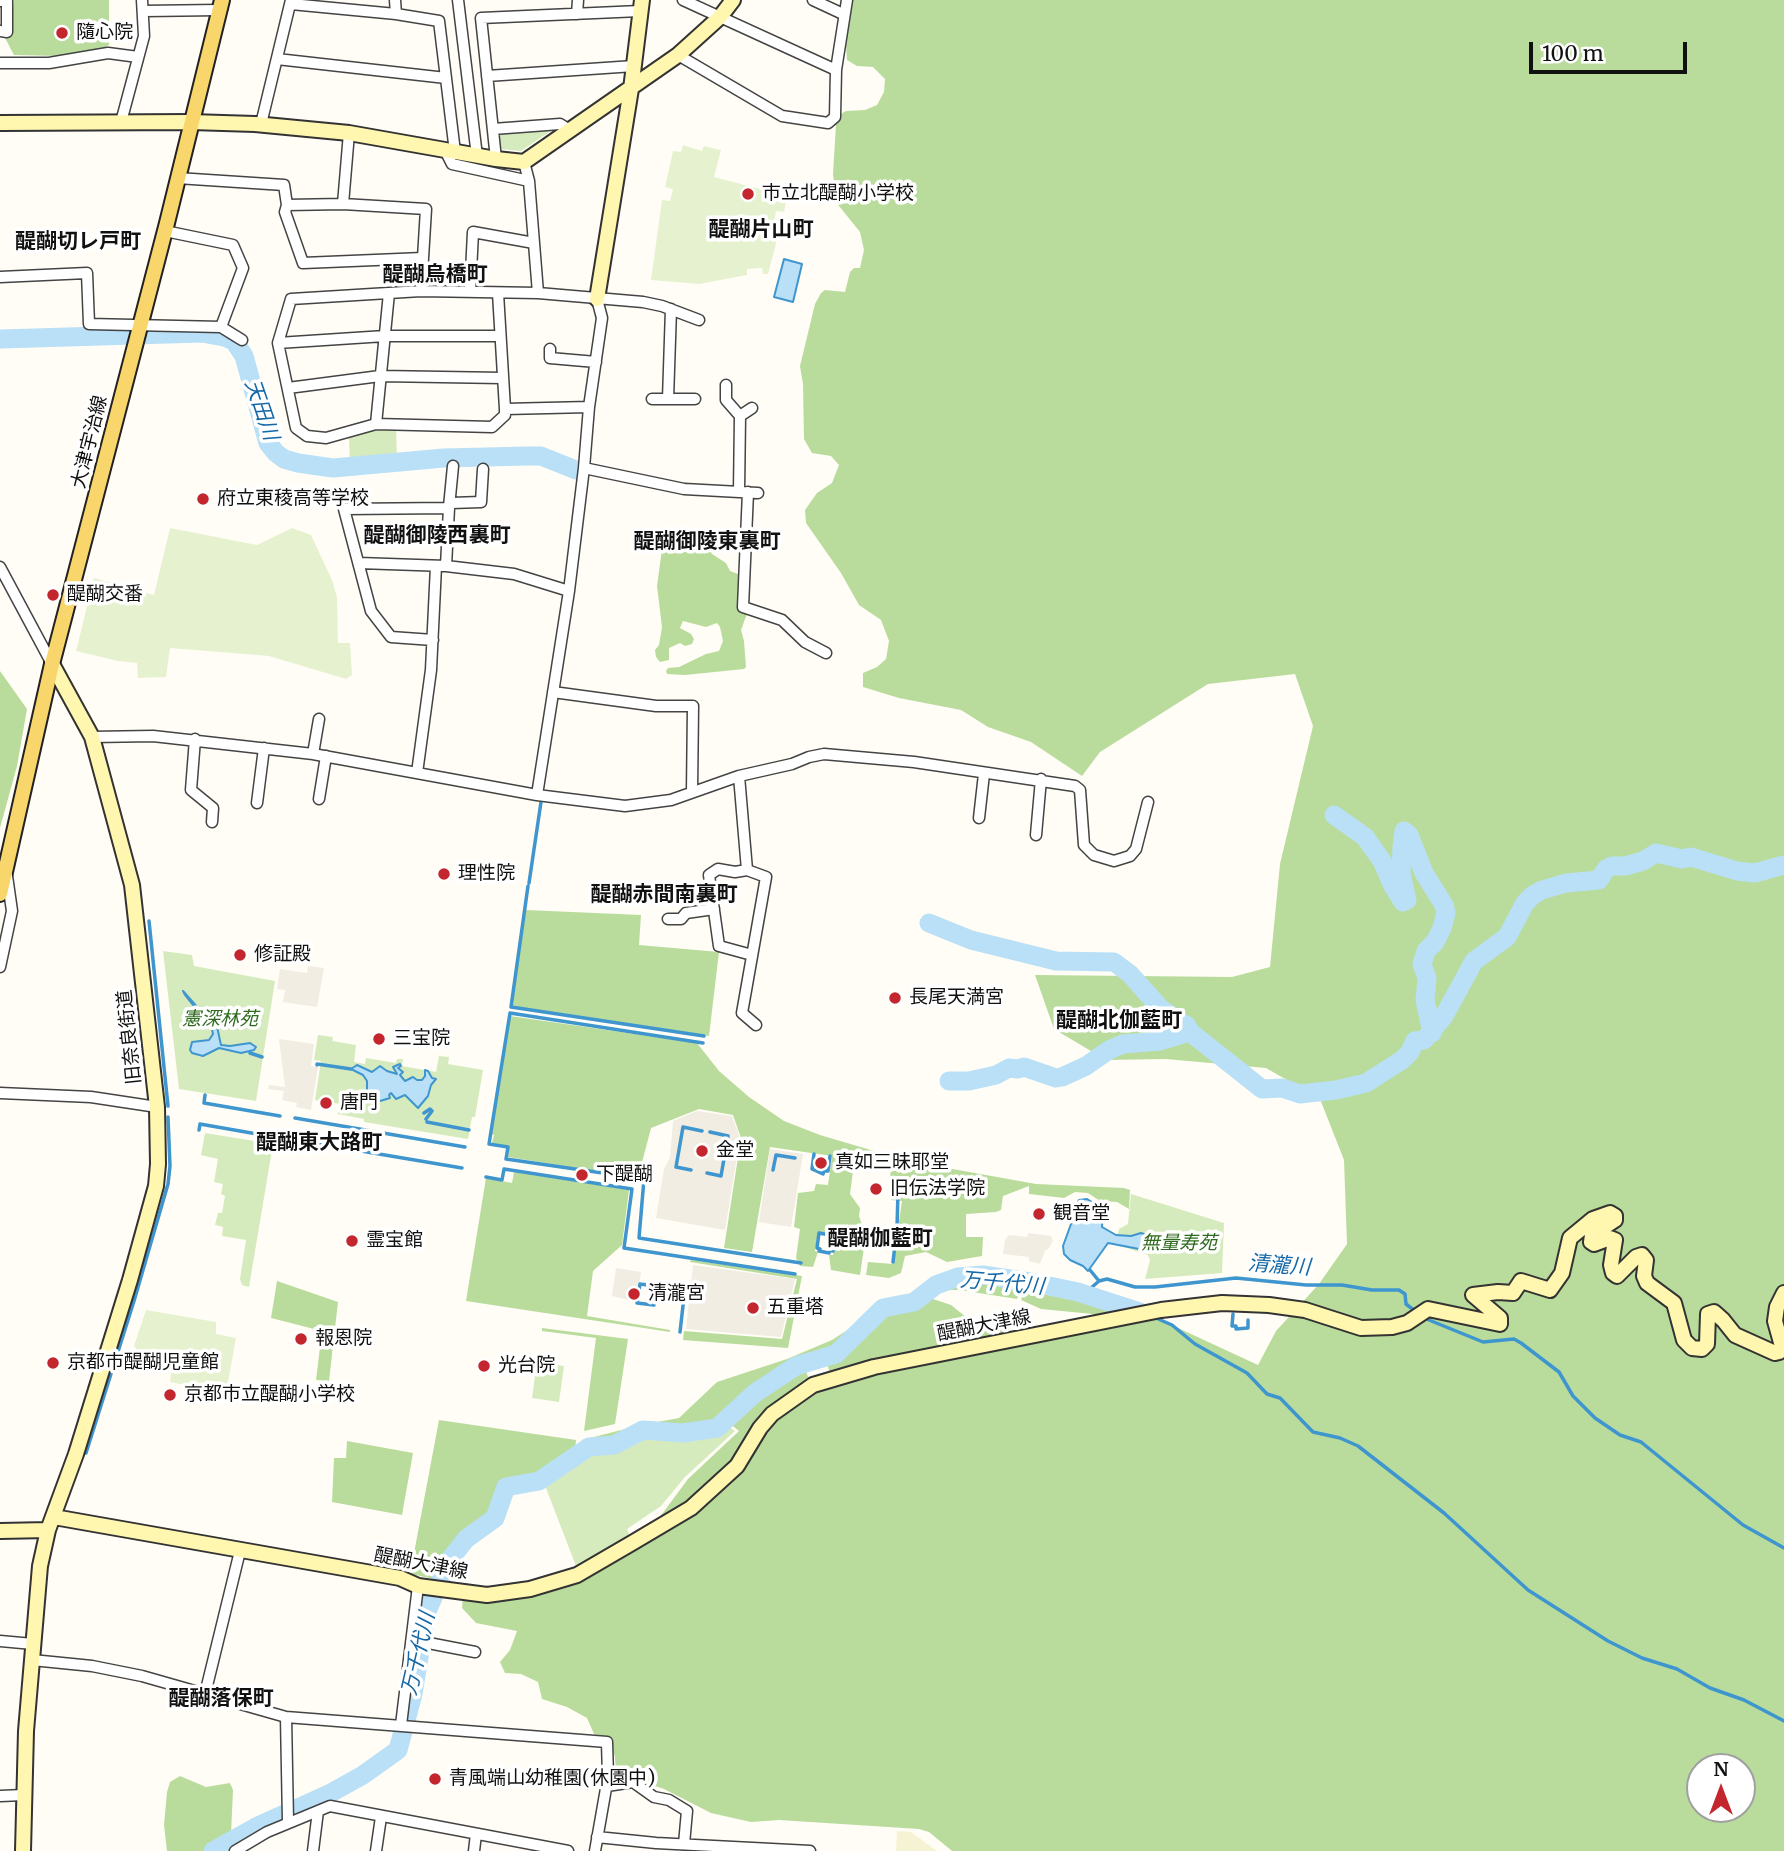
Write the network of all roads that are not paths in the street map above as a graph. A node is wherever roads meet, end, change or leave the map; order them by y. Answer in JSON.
{"nodes":[{"id":1,"x":395,"y":0,"type":"edge"},
{"id":2,"x":458,"y":0,"type":"edge"},
{"id":3,"x":578,"y":0,"type":"edge"},
{"id":4,"x":683,"y":0,"type":"edge"},
{"id":5,"x":733,"y":0,"type":"edge"},
{"id":6,"x":813,"y":0,"type":"edge"},
{"id":7,"x":847,"y":0,"type":"edge"},
{"id":8,"x":0,"y":1,"type":"edge"},
{"id":9,"x":291,"y":2,"type":"edge"},
{"id":10,"x":220,"y":5,"type":"edge"},
{"id":11,"x":143,"y":6,"type":"edge"},
{"id":12,"x":641,"y":6,"type":"edge"},
{"id":13,"x":396,"y":14,"type":"junction"},
{"id":14,"x":577,"y":14,"type":"junction"},
{"id":15,"x":844,"y":14,"type":"junction"},
{"id":16,"x":720,"y":17,"type":"junction"},
{"id":17,"x":0,"y":31,"type":"edge"},
{"id":18,"x":678,"y":55,"type":"junction"},
{"id":19,"x":138,"y":57,"type":"junction"},
{"id":20,"x":277,"y":59,"type":"junction"},
{"id":21,"x":0,"y":63,"type":"edge"},
{"id":22,"x":634,"y":66,"type":"junction"},
{"id":23,"x":836,"y":70,"type":"junction"},
{"id":24,"x":487,"y":76,"type":"junction"},
{"id":25,"x":446,"y":78,"type":"junction"},
{"id":26,"x":631,"y":89,"type":"junction"},
{"id":27,"x":121,"y":122,"type":"junction"},
{"id":28,"x":191,"y":122,"type":"junction"},
{"id":29,"x":0,"y":123,"type":"edge"},
{"id":30,"x":261,"y":124,"type":"junction"},
{"id":31,"x":493,"y":129,"type":"junction"},
{"id":32,"x":571,"y":131,"type":"junction"},
{"id":33,"x":349,"y":133,"type":"junction"},
{"id":34,"x":450,"y":151,"type":"junction"},
{"id":35,"x":477,"y":156,"type":"junction"},
{"id":36,"x":496,"y":159,"type":"junction"},
{"id":37,"x":524,"y":162,"type":"junction"},
{"id":38,"x":177,"y":178,"type":"junction"},
{"id":39,"x":529,"y":181,"type":"junction"},
{"id":40,"x":343,"y":204,"type":"junction"},
{"id":41,"x":287,"y":205,"type":"junction"},
{"id":42,"x":164,"y":231,"type":"junction"},
{"id":43,"x":534,"y":243,"type":"junction"},
{"id":44,"x":423,"y":258,"type":"junction"},
{"id":45,"x":0,"y":277,"type":"edge"},
{"id":46,"x":421,"y":291,"type":"junction"},
{"id":47,"x":470,"y":292,"type":"junction"},
{"id":48,"x":389,"y":293,"type":"junction"},
{"id":49,"x":498,"y":293,"type":"junction"},
{"id":50,"x":538,"y":293,"type":"junction"},
{"id":51,"x":597,"y":299,"type":"junction"},
{"id":52,"x":671,"y":309,"type":"junction"},
{"id":53,"x":699,"y":320,"type":"dead end"},
{"id":54,"x":140,"y":324,"type":"junction"},
{"id":55,"x":221,"y":327,"type":"junction"},
{"id":56,"x":385,"y":336,"type":"junction"},
{"id":57,"x":500,"y":336,"type":"junction"},
{"id":58,"x":242,"y":340,"type":"dead end"},
{"id":59,"x":278,"y":343,"type":"junction"},
{"id":60,"x":550,"y":349,"type":"dead end"},
{"id":61,"x":596,"y":362,"type":"junction"},
{"id":62,"x":380,"y":376,"type":"junction"},
{"id":63,"x":502,"y":378,"type":"junction"},
{"id":64,"x":726,"y":386,"type":"dead end"},
{"id":65,"x":288,"y":388,"type":"junction"},
{"id":66,"x":668,"y":398,"type":"junction"},
{"id":67,"x":695,"y":398,"type":"dead end"},
{"id":68,"x":652,"y":399,"type":"dead end"},
{"id":69,"x":589,"y":407,"type":"junction"},
{"id":70,"x":752,"y":408,"type":"dead end"},
{"id":71,"x":505,"y":410,"type":"junction"},
{"id":72,"x":740,"y":416,"type":"junction"},
{"id":73,"x":376,"y":424,"type":"junction"},
{"id":74,"x":453,"y":466,"type":"dead end"},
{"id":75,"x":584,"y":468,"type":"junction"},
{"id":76,"x":483,"y":469,"type":"dead end"},
{"id":77,"x":748,"y":492,"type":"junction"},
{"id":78,"x":450,"y":506,"type":"junction"},
{"id":79,"x":359,"y":563,"type":"junction"},
{"id":80,"x":441,"y":566,"type":"junction"},
{"id":81,"x":0,"y":567,"type":"edge"},
{"id":82,"x":569,"y":591,"type":"junction"},
{"id":83,"x":433,"y":640,"type":"junction"},
{"id":84,"x":826,"y":653,"type":"dead end"},
{"id":85,"x":52,"y":664,"type":"junction"},
{"id":86,"x":553,"y":692,"type":"junction"},
{"id":87,"x":319,"y":719,"type":"dead end"},
{"id":88,"x":92,"y":737,"type":"junction"},
{"id":89,"x":195,"y":739,"type":"junction"},
{"id":90,"x":264,"y":748,"type":"junction"},
{"id":91,"x":313,"y":754,"type":"junction"},
{"id":92,"x":326,"y":756,"type":"junction"},
{"id":93,"x":417,"y":773,"type":"junction"},
{"id":94,"x":984,"y":774,"type":"junction"},
{"id":95,"x":739,"y":776,"type":"junction"},
{"id":96,"x":1041,"y":779,"type":"junction"},
{"id":97,"x":692,"y":792,"type":"junction"},
{"id":98,"x":537,"y":795,"type":"junction"},
{"id":99,"x":319,"y":799,"type":"dead end"},
{"id":100,"x":1148,"y":802,"type":"dead end"},
{"id":101,"x":257,"y":803,"type":"dead end"},
{"id":102,"x":978,"y":818,"type":"dead end"},
{"id":103,"x":212,"y":822,"type":"dead end"},
{"id":104,"x":1036,"y":835,"type":"dead end"},
{"id":105,"x":747,"y":870,"type":"junction"},
{"id":106,"x":3,"y":873,"type":"edge"},
{"id":107,"x":0,"y":894,"type":"edge"},
{"id":108,"x":714,"y":909,"type":"junction"},
{"id":109,"x":668,"y":919,"type":"dead end"},
{"id":110,"x":752,"y":955,"type":"junction"},
{"id":111,"x":0,"y":967,"type":"edge"},
{"id":112,"x":756,"y":1025,"type":"dead end"},
{"id":113,"x":0,"y":1093,"type":"edge"},
{"id":114,"x":157,"y":1107,"type":"junction"},
{"id":115,"x":1784,"y":1293,"type":"edge"},
{"id":116,"x":51,"y":1524,"type":"junction"},
{"id":117,"x":0,"y":1531,"type":"edge"},
{"id":118,"x":240,"y":1551,"type":"junction"},
{"id":119,"x":430,"y":1588,"type":"junction"},
{"id":120,"x":0,"y":1641,"type":"edge"},
{"id":121,"x":419,"y":1641,"type":"junction"},
{"id":122,"x":33,"y":1644,"type":"junction"},
{"id":123,"x":475,"y":1652,"type":"dead end"},
{"id":124,"x":32,"y":1660,"type":"junction"},
{"id":125,"x":205,"y":1694,"type":"junction"},
{"id":126,"x":286,"y":1717,"type":"junction"},
{"id":127,"x":405,"y":1725,"type":"junction"},
{"id":128,"x":607,"y":1786,"type":"junction"},
{"id":129,"x":24,"y":1795,"type":"junction"},
{"id":130,"x":0,"y":1796,"type":"edge"},
{"id":131,"x":318,"y":1811,"type":"junction"},
{"id":132,"x":289,"y":1816,"type":"junction"},
{"id":133,"x":381,"y":1817,"type":"junction"},
{"id":134,"x":476,"y":1834,"type":"junction"},
{"id":135,"x":597,"y":1837,"type":"junction"},
{"id":136,"x":684,"y":1844,"type":"junction"},
{"id":137,"x":770,"y":1849,"type":"edge"},
{"id":138,"x":23,"y":1851,"type":"edge"},
{"id":139,"x":235,"y":1851,"type":"edge"},
{"id":140,"x":313,"y":1851,"type":"edge"},
{"id":141,"x":376,"y":1851,"type":"edge"},
{"id":142,"x":474,"y":1851,"type":"edge"},
{"id":143,"x":568,"y":1851,"type":"edge"},
{"id":144,"x":594,"y":1851,"type":"edge"},
{"id":145,"x":810,"y":1851,"type":"edge"}],
"edges":[{"from":1,"to":13,"type":"street"},
{"from":2,"to":35,"type":"street"},
{"from":3,"to":14,"type":"street"},
{"from":4,"to":16,"type":"street"},
{"from":5,"to":16,"type":"street"},
{"from":6,"to":15,"type":"street"},
{"from":7,"to":15,"type":"street"},
{"from":8,"to":17,"type":"street"},
{"from":9,"to":13,"type":"street"},
{"from":9,"to":20,"type":"street"},
{"from":10,"to":11,"type":"street"},
{"from":10,"to":28,"type":"main road","name":"大津宇治線"},
{"from":11,"to":19,"type":"street"},
{"from":12,"to":14,"type":"street"},
{"from":12,"to":22,"type":"street"},
{"from":13,"to":25,"type":"street"},
{"from":14,"to":24,"type":"street"},
{"from":15,"to":23,"type":"street"},
{"from":16,"to":18,"type":"street"},
{"from":16,"to":23,"type":"street"},
{"from":18,"to":23,"type":"street"},
{"from":18,"to":26,"type":"street"},
{"from":19,"to":21,"type":"street"},
{"from":19,"to":27,"type":"street"},
{"from":20,"to":25,"type":"street"},
{"from":20,"to":30,"type":"street"},
{"from":22,"to":24,"type":"street"},
{"from":22,"to":26,"type":"street"},
{"from":24,"to":31,"type":"street"},
{"from":25,"to":34,"type":"street"},
{"from":26,"to":32,"type":"street"},
{"from":26,"to":51,"type":"street"},
{"from":27,"to":28,"type":"street"},
{"from":27,"to":29,"type":"street"},
{"from":28,"to":30,"type":"street"},
{"from":28,"to":38,"type":"main road","name":"大津宇治線"},
{"from":30,"to":33,"type":"street"},
{"from":31,"to":32,"type":"street"},
{"from":31,"to":36,"type":"street"},
{"from":32,"to":37,"type":"street"},
{"from":33,"to":34,"type":"street"},
{"from":33,"to":40,"type":"street"},
{"from":34,"to":35,"type":"street"},
{"from":34,"to":39,"type":"street"},
{"from":35,"to":36,"type":"street"},
{"from":36,"to":37,"type":"street"},
{"from":37,"to":39,"type":"street"},
{"from":38,"to":41,"type":"street"},
{"from":38,"to":42,"type":"main road","name":"大津宇治線"},
{"from":39,"to":43,"type":"street"},
{"from":40,"to":41,"type":"street"},
{"from":40,"to":44,"type":"street"},
{"from":41,"to":44,"type":"street"},
{"from":42,"to":54,"type":"main road","name":"大津宇治線"},
{"from":42,"to":55,"type":"street"},
{"from":43,"to":47,"type":"street"},
{"from":43,"to":50,"type":"street"},
{"from":44,"to":46,"type":"street"},
{"from":45,"to":54,"type":"street"},
{"from":46,"to":47,"type":"street"},
{"from":46,"to":48,"type":"street"},
{"from":47,"to":49,"type":"street"},
{"from":48,"to":56,"type":"street"},
{"from":48,"to":59,"type":"street"},
{"from":49,"to":50,"type":"street"},
{"from":49,"to":57,"type":"street"},
{"from":50,"to":51,"type":"street"},
{"from":51,"to":52,"type":"street"},
{"from":51,"to":61,"type":"street"},
{"from":52,"to":53,"type":"street"},
{"from":52,"to":66,"type":"street"},
{"from":54,"to":55,"type":"street"},
{"from":54,"to":85,"type":"main road","name":"大津宇治線"},
{"from":55,"to":58,"type":"street"},
{"from":56,"to":57,"type":"street"},
{"from":56,"to":59,"type":"street"},
{"from":56,"to":62,"type":"street"},
{"from":57,"to":63,"type":"street"},
{"from":59,"to":65,"type":"street"},
{"from":60,"to":61,"type":"street"},
{"from":61,"to":69,"type":"street"},
{"from":62,"to":63,"type":"street"},
{"from":62,"to":65,"type":"street"},
{"from":62,"to":73,"type":"street"},
{"from":63,"to":71,"type":"street"},
{"from":64,"to":72,"type":"street"},
{"from":65,"to":73,"type":"street"},
{"from":66,"to":67,"type":"street"},
{"from":66,"to":68,"type":"street"},
{"from":69,"to":71,"type":"street"},
{"from":69,"to":75,"type":"street"},
{"from":70,"to":72,"type":"street"},
{"from":71,"to":73,"type":"street"},
{"from":72,"to":77,"type":"street"},
{"from":74,"to":78,"type":"street"},
{"from":75,"to":77,"type":"street"},
{"from":75,"to":82,"type":"street"},
{"from":76,"to":78,"type":"street"},
{"from":77,"to":84,"type":"street"},
{"from":78,"to":79,"type":"street"},
{"from":78,"to":80,"type":"street"},
{"from":79,"to":80,"type":"street"},
{"from":79,"to":83,"type":"street"},
{"from":80,"to":82,"type":"street"},
{"from":80,"to":83,"type":"street"},
{"from":81,"to":85,"type":"street","name":"旧奈良街道"},
{"from":82,"to":86,"type":"street"},
{"from":83,"to":93,"type":"street"},
{"from":85,"to":88,"type":"street","name":"旧奈良街道"},
{"from":85,"to":106,"type":"main road","name":"大津宇治線"},
{"from":86,"to":97,"type":"street"},
{"from":86,"to":98,"type":"street"},
{"from":87,"to":91,"type":"street"},
{"from":88,"to":89,"type":"street"},
{"from":88,"to":114,"type":"street","name":"旧奈良街道"},
{"from":89,"to":90,"type":"street"},
{"from":89,"to":103,"type":"street"},
{"from":90,"to":91,"type":"street"},
{"from":90,"to":101,"type":"street"},
{"from":91,"to":92,"type":"street"},
{"from":92,"to":93,"type":"street"},
{"from":92,"to":99,"type":"street"},
{"from":93,"to":98,"type":"street"},
{"from":94,"to":95,"type":"street"},
{"from":94,"to":96,"type":"street"},
{"from":94,"to":102,"type":"street"},
{"from":95,"to":97,"type":"street"},
{"from":95,"to":105,"type":"street"},
{"from":96,"to":100,"type":"street"},
{"from":96,"to":104,"type":"street"},
{"from":97,"to":98,"type":"street"},
{"from":105,"to":108,"type":"street"},
{"from":105,"to":110,"type":"street"},
{"from":106,"to":107,"type":"main road","name":"大津宇治線"},
{"from":106,"to":111,"type":"street"},
{"from":108,"to":109,"type":"street"},
{"from":108,"to":110,"type":"street"},
{"from":110,"to":112,"type":"street"},
{"from":113,"to":114,"type":"street"},
{"from":114,"to":116,"type":"street","name":"旧奈良街道"},
{"from":115,"to":119,"type":"street","name":"醍醐大津線"},
{"from":116,"to":117,"type":"street","name":"醍醐大津線"},
{"from":116,"to":118,"type":"street","name":"醍醐大津線"},
{"from":116,"to":122,"type":"street","name":"旧奈良街道"},
{"from":118,"to":119,"type":"street","name":"醍醐大津線"},
{"from":118,"to":125,"type":"street"},
{"from":119,"to":121,"type":"street"},
{"from":120,"to":122,"type":"street"},
{"from":121,"to":123,"type":"street"},
{"from":121,"to":127,"type":"street"},
{"from":122,"to":124,"type":"street","name":"旧奈良街道"},
{"from":124,"to":125,"type":"street"},
{"from":124,"to":129,"type":"street","name":"旧奈良街道"},
{"from":125,"to":126,"type":"street"},
{"from":126,"to":127,"type":"street"},
{"from":126,"to":132,"type":"street"},
{"from":127,"to":128,"type":"street"},
{"from":128,"to":135,"type":"street"},
{"from":128,"to":136,"type":"street"},
{"from":129,"to":130,"type":"street"},
{"from":129,"to":138,"type":"street","name":"旧奈良街道"},
{"from":131,"to":132,"type":"street"},
{"from":131,"to":133,"type":"street"},
{"from":131,"to":140,"type":"street"},
{"from":132,"to":139,"type":"street"},
{"from":133,"to":134,"type":"street"},
{"from":133,"to":141,"type":"street"},
{"from":134,"to":142,"type":"street"},
{"from":134,"to":143,"type":"street"},
{"from":135,"to":136,"type":"street"},
{"from":135,"to":144,"type":"street"},
{"from":136,"to":137,"type":"street"},
{"from":137,"to":145,"type":"street"}]}
